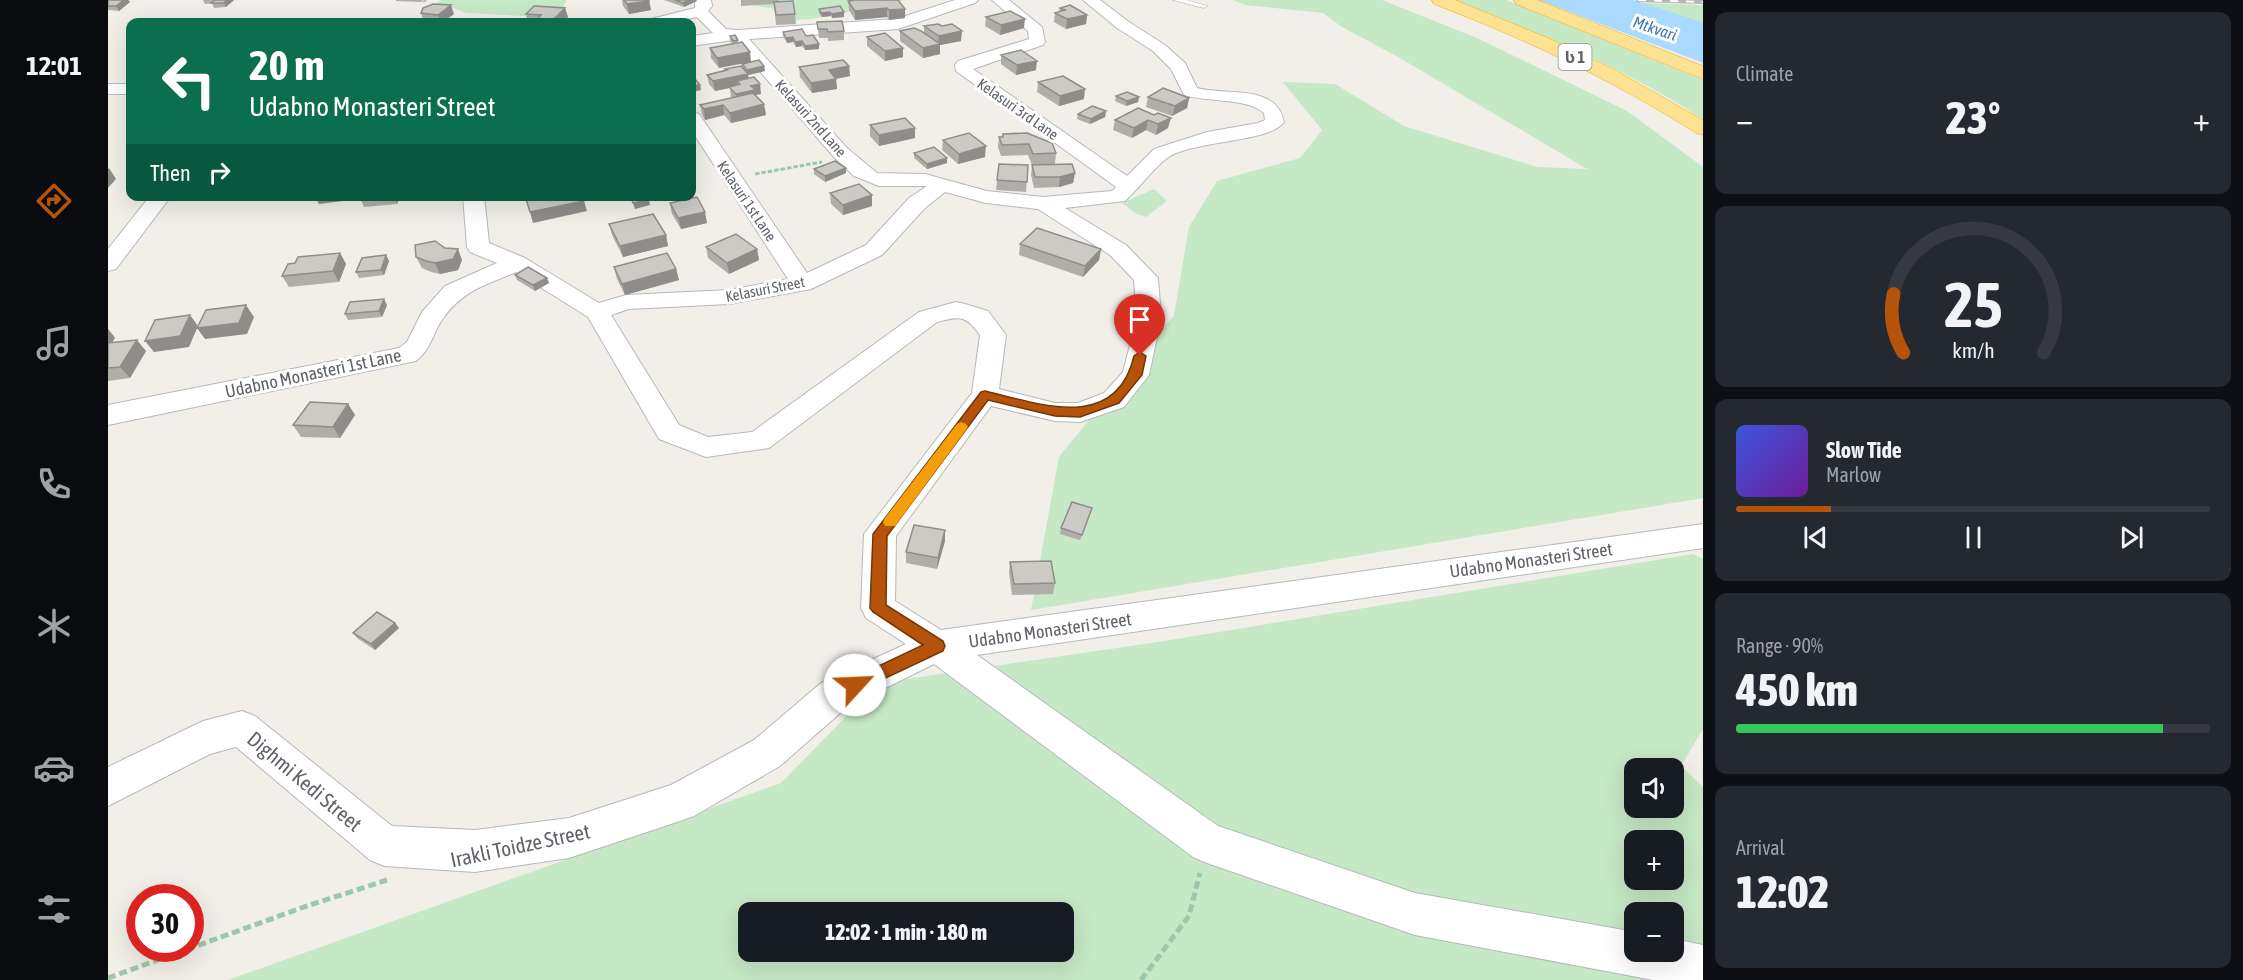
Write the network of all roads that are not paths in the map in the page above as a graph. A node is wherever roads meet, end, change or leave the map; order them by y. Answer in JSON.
{"nodes":[{"id":1,"x":970,"y":0,"type":"edge"},
{"id":2,"x":1000,"y":0,"type":"edge"},
{"id":3,"x":1091,"y":0,"type":"edge"},
{"id":4,"x":1177,"y":0,"type":"edge"},
{"id":5,"x":1440,"y":0,"type":"edge"},
{"id":6,"x":1522,"y":0,"type":"edge"},
{"id":7,"x":701,"y":6,"type":"edge"},
{"id":8,"x":1204,"y":6,"type":"dead end"},
{"id":9,"x":668,"y":18,"type":"edge"},
{"id":10,"x":737,"y":35,"type":"junction"},
{"id":11,"x":696,"y":40,"type":"edge"},
{"id":12,"x":1703,"y":74,"type":"edge"},
{"id":13,"x":108,"y":89,"type":"edge"},
{"id":14,"x":126,"y":89,"type":"edge"},
{"id":15,"x":696,"y":124,"type":"edge"},
{"id":16,"x":1703,"y":129,"type":"edge"},
{"id":17,"x":942,"y":185,"type":"junction"},
{"id":18,"x":1129,"y":186,"type":"junction"},
{"id":19,"x":157,"y":201,"type":"edge"},
{"id":20,"x":473,"y":201,"type":"edge"},
{"id":21,"x":1043,"y":203,"type":"junction"},
{"id":22,"x":517,"y":263,"type":"junction"},
{"id":23,"x":108,"y":264,"type":"edge"},
{"id":24,"x":803,"y":284,"type":"junction"},
{"id":25,"x":597,"y":312,"type":"junction"},
{"id":26,"x":985,"y":395,"type":"junction"},
{"id":27,"x":108,"y":415,"type":"edge"},
{"id":28,"x":1703,"y":536,"type":"edge"},
{"id":29,"x":938,"y":646,"type":"junction"},
{"id":30,"x":108,"y":787,"type":"edge"},
{"id":31,"x":475,"y":851,"type":"joint"},
{"id":32,"x":1703,"y":968,"type":"edge"}],
"edges":[{"from":1,"to":10,"type":"street"},
{"from":2,"to":18,"type":"street","name":"Kelasuri 3rd Lane"},
{"from":3,"to":18,"type":"street"},
{"from":4,"to":8,"type":"lane"},
{"from":5,"to":16,"type":"highway","number":"ს 1"},
{"from":6,"to":12,"type":"highway","number":"ს 1"},
{"from":7,"to":9,"type":"street"},
{"from":7,"to":10,"type":"street","name":"Kelasuri 2nd Lane"},
{"from":10,"to":11,"type":"street"},
{"from":10,"to":17,"type":"street","name":"Kelasuri 2nd Lane"},
{"from":13,"to":14,"type":"street"},
{"from":15,"to":24,"type":"street","name":"Kelasuri 1st Lane"},
{"from":17,"to":21,"type":"street"},
{"from":17,"to":24,"type":"street","name":"Kelasuri Street"},
{"from":18,"to":21,"type":"street"},
{"from":19,"to":23,"type":"street"},
{"from":20,"to":22,"type":"street"},
{"from":21,"to":26,"type":"street"},
{"from":22,"to":25,"type":"street"},
{"from":22,"to":27,"type":"street","name":"Udabno Monasteri 1st Lane"},
{"from":24,"to":25,"type":"street","name":"Kelasuri Street"},
{"from":25,"to":26,"type":"street"},
{"from":26,"to":29,"type":"street"},
{"from":28,"to":29,"type":"street","name":"Udabno Monasteri Street"},
{"from":29,"to":31,"type":"street","name":"Irakli Toidze Street"},
{"from":29,"to":32,"type":"street"},
{"from":30,"to":31,"type":"street","name":"Dighmi Kedi Street"}]}
